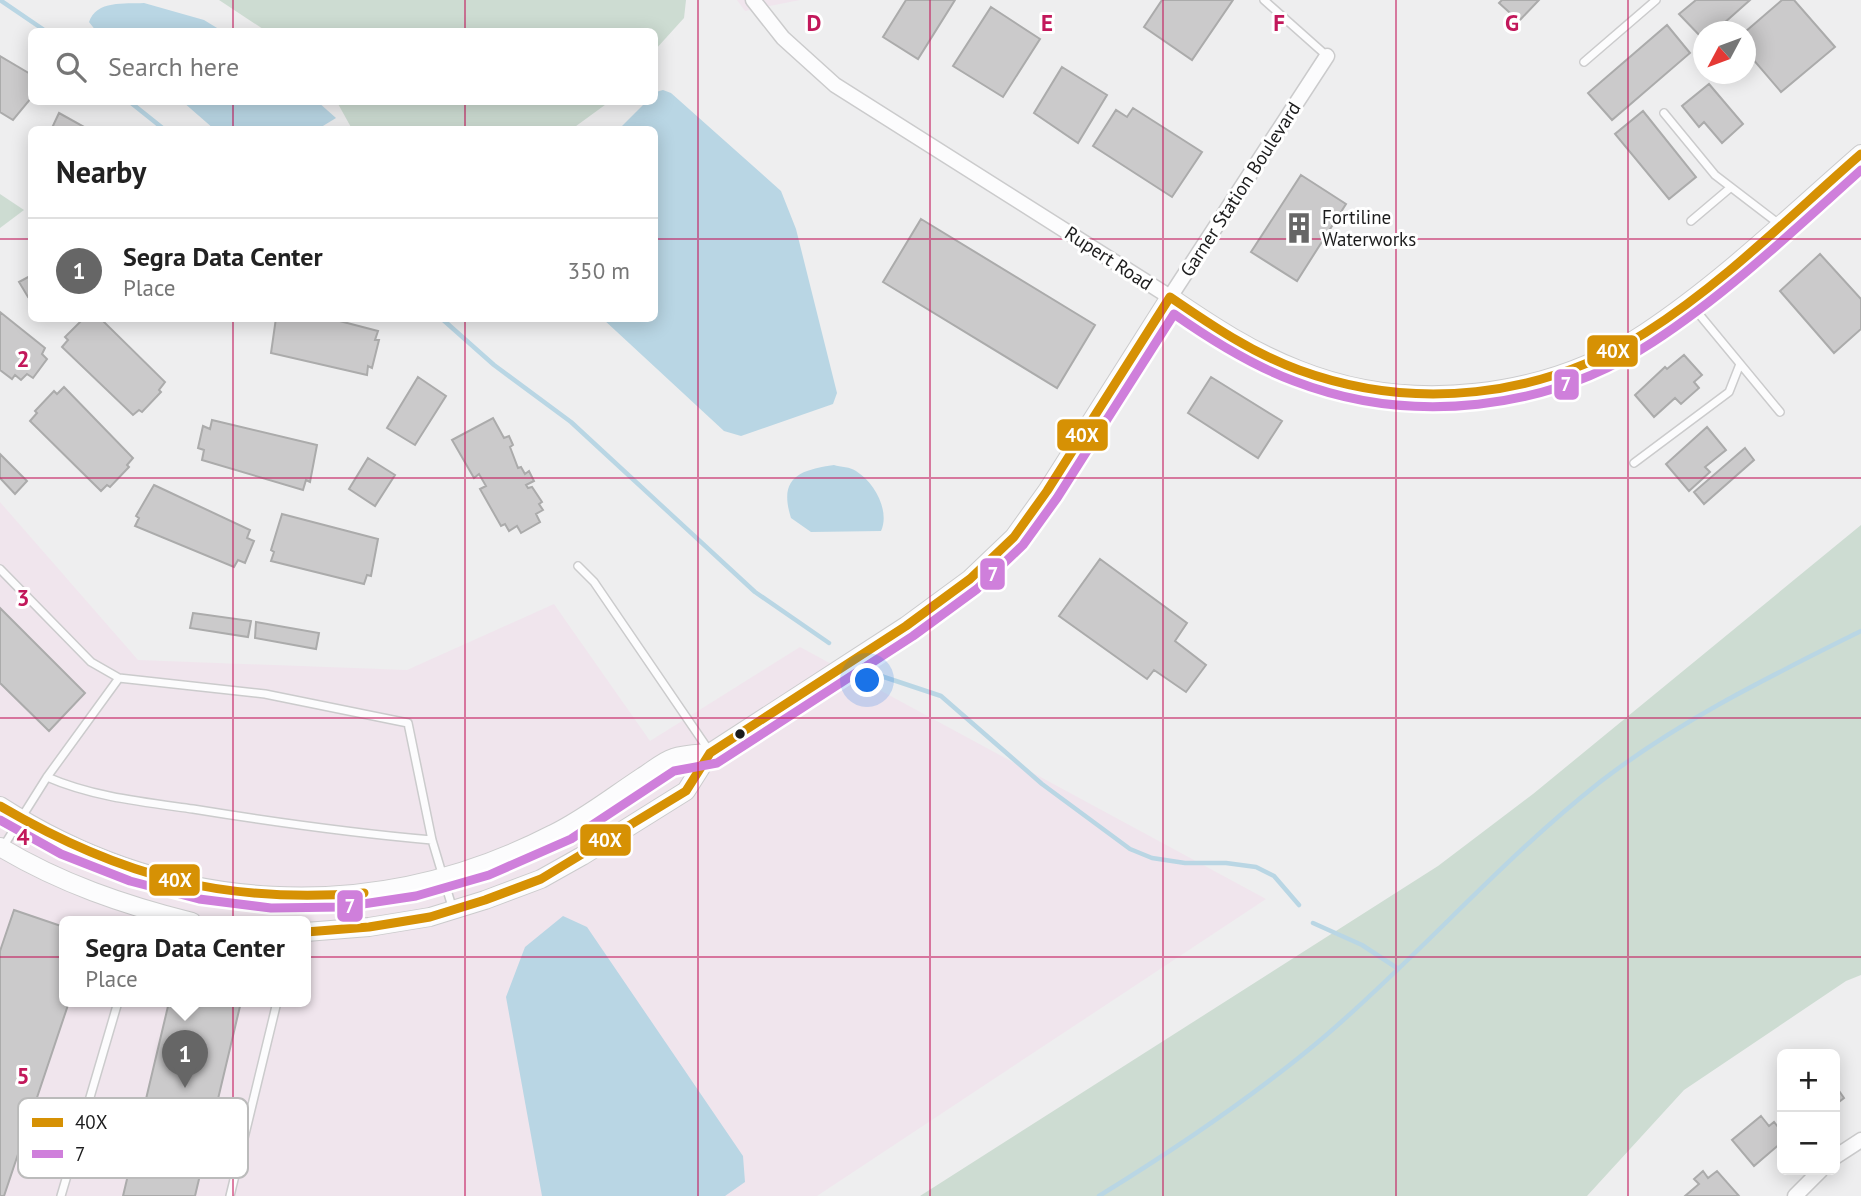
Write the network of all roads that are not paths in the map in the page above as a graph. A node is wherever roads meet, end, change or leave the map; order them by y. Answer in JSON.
{"nodes":[{"id":1,"x":1264,"y":0,"type":"edge"},
{"id":2,"x":1656,"y":0,"type":"edge"},
{"id":3,"x":760,"y":2,"type":"edge"},
{"id":4,"x":1327,"y":56,"type":"joint"},
{"id":5,"x":1584,"y":62,"type":"dead end"},
{"id":6,"x":1664,"y":113,"type":"dead end"},
{"id":7,"x":1861,"y":154,"type":"edge"},
{"id":8,"x":1730,"y":188,"type":"junction"},
{"id":9,"x":1691,"y":221,"type":"dead end"},
{"id":10,"x":1780,"y":224,"type":"junction"},
{"id":11,"x":1170,"y":297,"type":"junction"},
{"id":12,"x":1689,"y":302,"type":"junction"},
{"id":13,"x":1740,"y":364,"type":"junction"},
{"id":14,"x":1780,"y":412,"type":"dead end"},
{"id":15,"x":1634,"y":463,"type":"dead end"},
{"id":16,"x":578,"y":566,"type":"dead end"},
{"id":17,"x":0,"y":569,"type":"edge"},
{"id":18,"x":119,"y":678,"type":"junction"},
{"id":19,"x":710,"y":753,"type":"junction"},
{"id":20,"x":47,"y":777,"type":"junction"},
{"id":21,"x":0,"y":806,"type":"edge"},
{"id":22,"x":19,"y":818,"type":"junction"},
{"id":23,"x":432,"y":840,"type":"junction"},
{"id":24,"x":1,"y":850,"type":"edge"},
{"id":25,"x":446,"y":879,"type":"junction"},
{"id":26,"x":453,"y":911,"type":"junction"},
{"id":27,"x":143,"y":916,"type":"edge"},
{"id":28,"x":311,"y":932,"type":"edge"},
{"id":29,"x":117,"y":1007,"type":"edge"},
{"id":30,"x":276,"y":1007,"type":"edge"},
{"id":31,"x":90,"y":1098,"type":"edge"},
{"id":32,"x":248,"y":1122,"type":"edge"},
{"id":33,"x":1861,"y":1140,"type":"edge"},
{"id":34,"x":1840,"y":1154,"type":"edge"},
{"id":35,"x":1816,"y":1175,"type":"edge"},
{"id":36,"x":66,"y":1178,"type":"edge"},
{"id":37,"x":234,"y":1178,"type":"edge"},
{"id":38,"x":61,"y":1196,"type":"edge"},
{"id":39,"x":230,"y":1196,"type":"edge"},
{"id":40,"x":1795,"y":1196,"type":"edge"}],
"edges":[{"from":1,"to":4,"type":"lane"},
{"from":2,"to":5,"type":"lane"},
{"from":3,"to":11,"type":"street","name":"Rupert Road"},
{"from":4,"to":11,"type":"street","name":"Garner Station Boulevard"},
{"from":6,"to":8,"type":"lane"},
{"from":7,"to":10,"type":"street","name":"Rupert Road"},
{"from":8,"to":9,"type":"lane"},
{"from":8,"to":10,"type":"lane"},
{"from":10,"to":12,"type":"street","name":"Rupert Road"},
{"from":11,"to":12,"type":"street","name":"Rupert Road"},
{"from":11,"to":19,"type":"street","name":"Garner Station Boulevard"},
{"from":12,"to":13,"type":"lane"},
{"from":13,"to":14,"type":"lane"},
{"from":13,"to":15,"type":"lane"},
{"from":16,"to":19,"type":"lane"},
{"from":17,"to":18,"type":"lane"},
{"from":18,"to":20,"type":"lane"},
{"from":18,"to":23,"type":"lane"},
{"from":19,"to":25,"type":"street","name":"Garner Station Boulevard"},
{"from":19,"to":26,"type":"street","name":"Garner Station Boulevard"},
{"from":20,"to":22,"type":"lane"},
{"from":20,"to":23,"type":"lane"},
{"from":21,"to":22,"type":"street","name":"Garner Station Boulevard"},
{"from":22,"to":24,"type":"lane"},
{"from":22,"to":25,"type":"street","name":"Garner Station Boulevard"},
{"from":23,"to":25,"type":"lane"},
{"from":24,"to":27,"type":"street"},
{"from":25,"to":26,"type":"lane"},
{"from":26,"to":28,"type":"street","name":"Garner Station Boulevard"},
{"from":29,"to":31,"type":"lane"},
{"from":30,"to":32,"type":"lane"},
{"from":33,"to":34,"type":"street"},
{"from":35,"to":40,"type":"street"},
{"from":36,"to":38,"type":"lane"},
{"from":37,"to":39,"type":"lane"}]}
